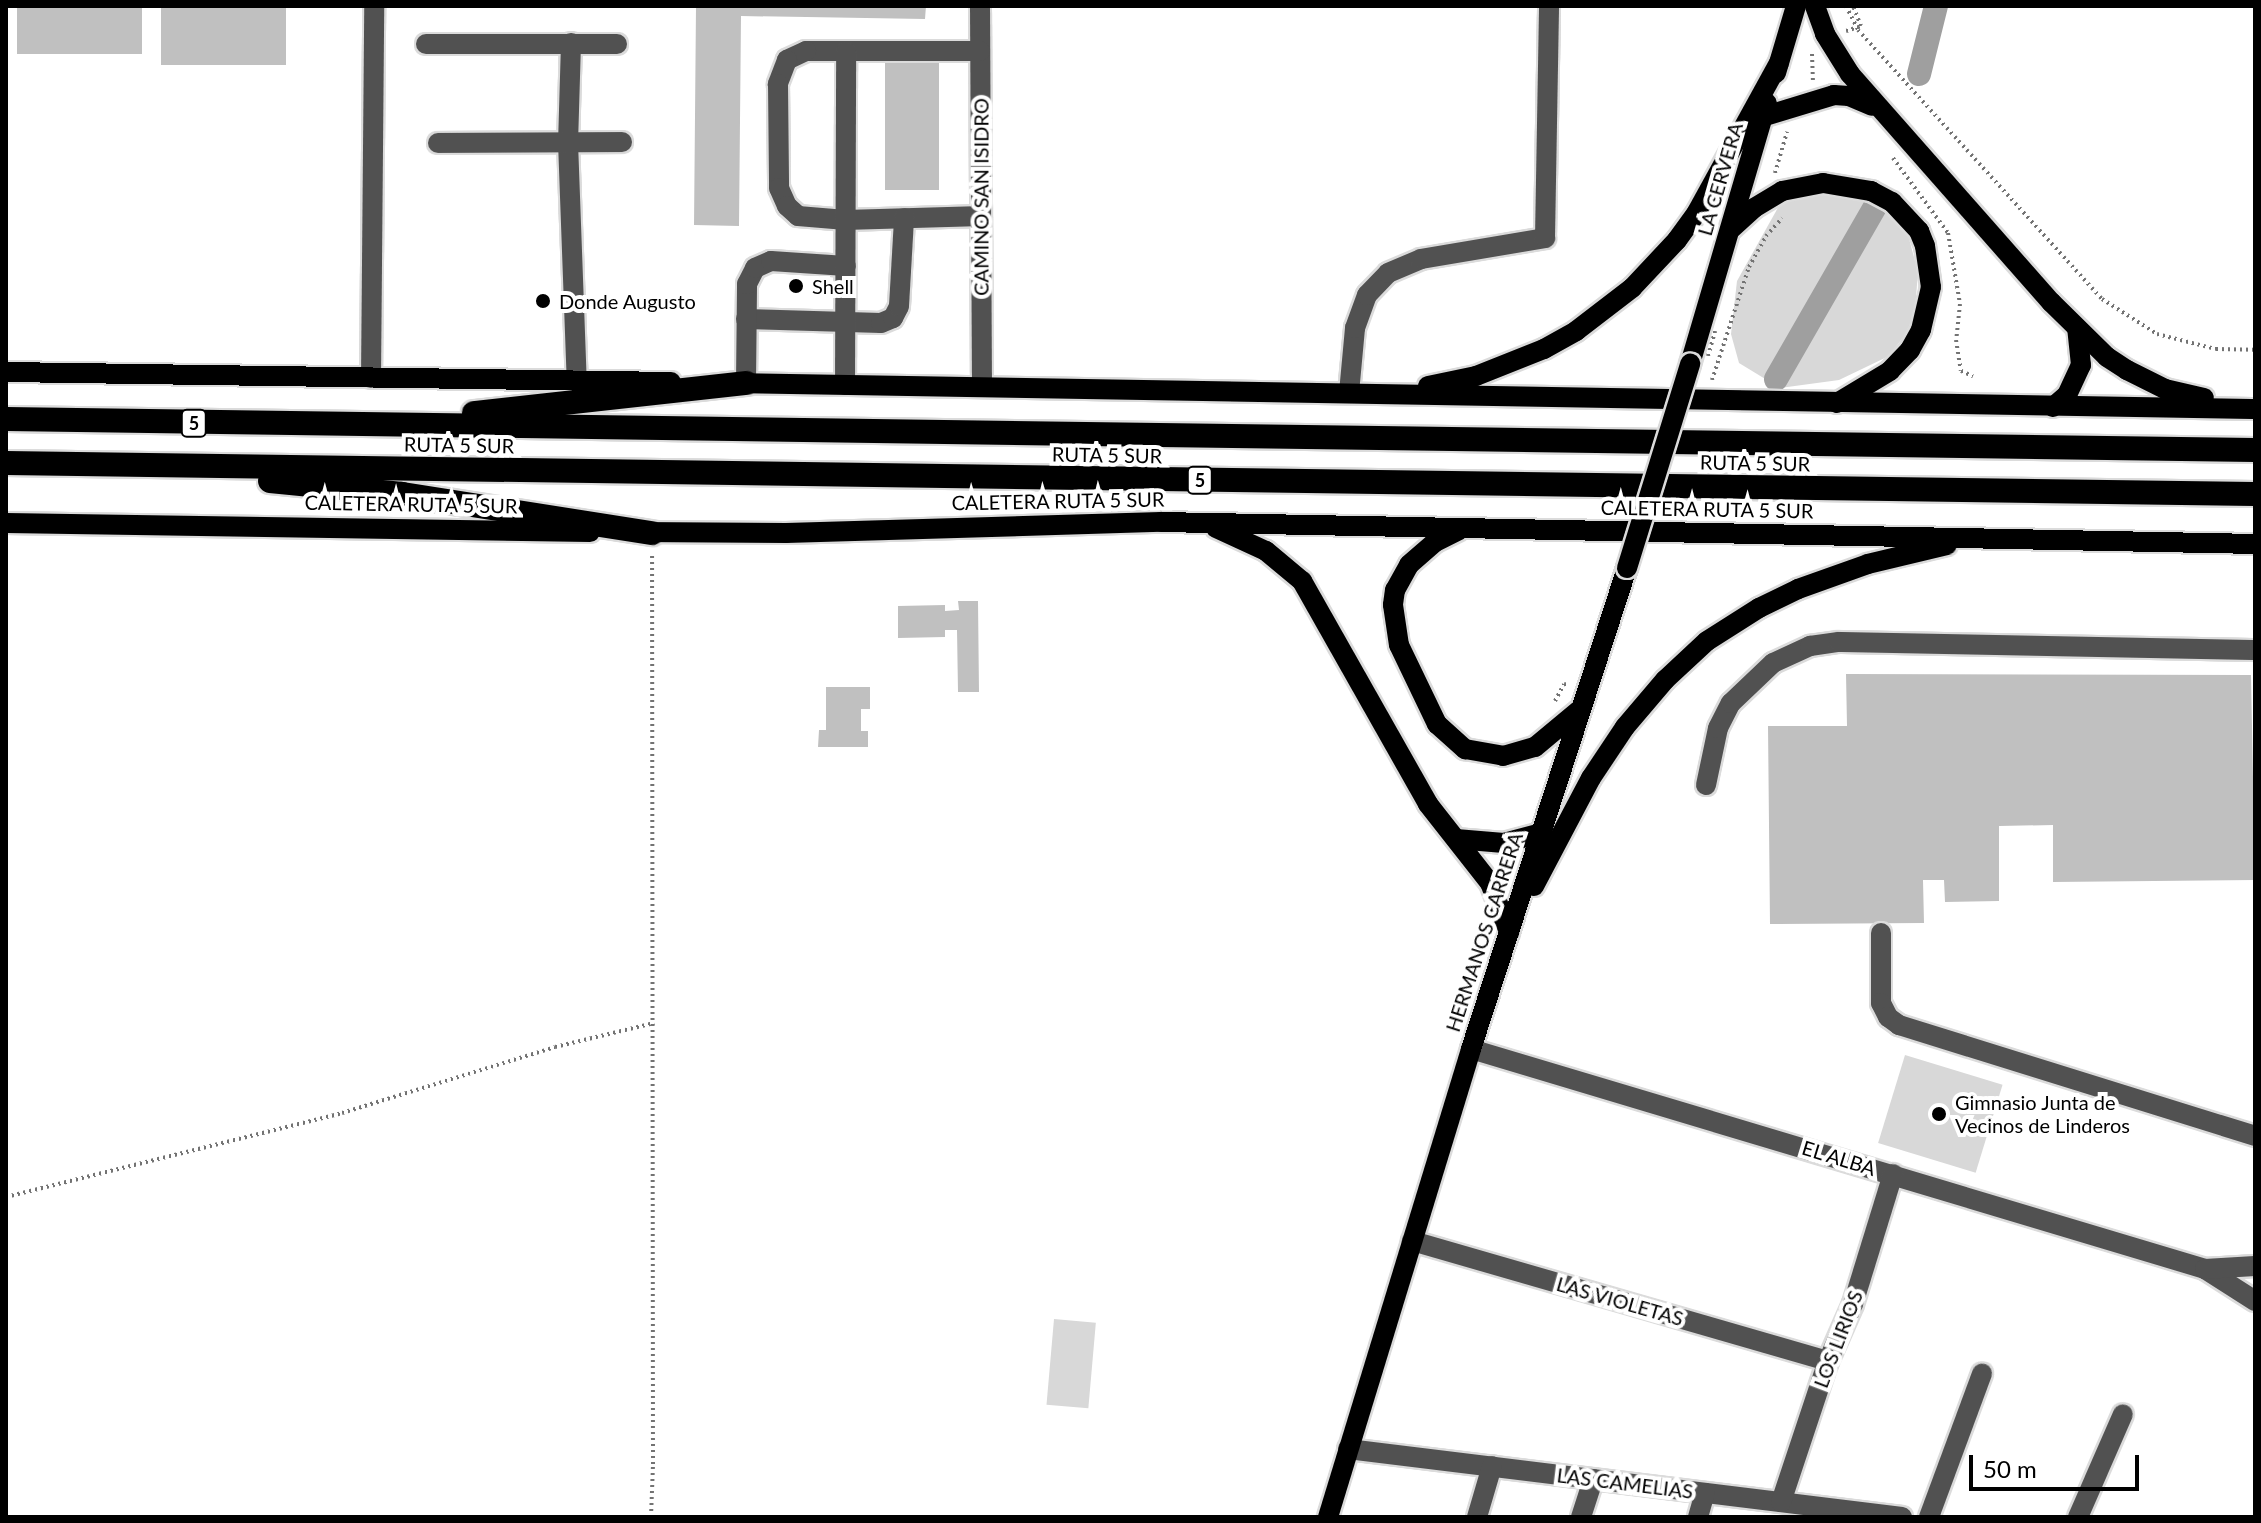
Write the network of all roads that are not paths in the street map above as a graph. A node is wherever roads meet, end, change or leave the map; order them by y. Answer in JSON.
{"nodes":[{"id":1,"x":374,"y":6,"type":"edge"},
{"id":2,"x":980,"y":6,"type":"edge"},
{"id":3,"x":1549,"y":6,"type":"edge"},
{"id":4,"x":1796,"y":6,"type":"edge"},
{"id":5,"x":1815,"y":6,"type":"edge"},
{"id":6,"x":571,"y":43,"type":"junction"},
{"id":7,"x":426,"y":44,"type":"dead end"},
{"id":8,"x":617,"y":44,"type":"dead end"},
{"id":9,"x":980,"y":51,"type":"junction"},
{"id":10,"x":846,"y":52,"type":"junction"},
{"id":11,"x":1779,"y":63,"type":"junction"},
{"id":12,"x":1883,"y":112,"type":"junction"},
{"id":13,"x":1762,"y":117,"type":"junction"},
{"id":14,"x":568,"y":142,"type":"junction"},
{"id":15,"x":622,"y":142,"type":"dead end"},
{"id":16,"x":438,"y":143,"type":"dead end"},
{"id":17,"x":981,"y":216,"type":"junction"},
{"id":18,"x":904,"y":218,"type":"junction"},
{"id":19,"x":846,"y":220,"type":"junction"},
{"id":20,"x":1732,"y":228,"type":"junction"},
{"id":21,"x":846,"y":266,"type":"junction"},
{"id":22,"x":746,"y":319,"type":"junction"},
{"id":23,"x":845,"y":323,"type":"junction"},
{"id":24,"x":2077,"y":328,"type":"junction"},
{"id":25,"x":1690,"y":364,"type":"joint"},
{"id":26,"x":6,"y":372,"type":"edge"},
{"id":27,"x":371,"y":378,"type":"junction"},
{"id":28,"x":577,"y":382,"type":"junction"},
{"id":29,"x":746,"y":383,"type":"junction"},
{"id":30,"x":845,"y":385,"type":"junction"},
{"id":31,"x":982,"y":387,"type":"junction"},
{"id":32,"x":1349,"y":393,"type":"junction"},
{"id":33,"x":1374,"y":393,"type":"junction"},
{"id":34,"x":1837,"y":403,"type":"junction"},
{"id":35,"x":2053,"y":407,"type":"junction"},
{"id":36,"x":2255,"y":409,"type":"edge"},
{"id":37,"x":6,"y":419,"type":"edge"},
{"id":38,"x":381,"y":426,"type":"junction"},
{"id":39,"x":2255,"y":450,"type":"edge"},
{"id":40,"x":6,"y":463,"type":"edge"},
{"id":41,"x":145,"y":465,"type":"junction"},
{"id":42,"x":2255,"y":494,"type":"edge"},
{"id":43,"x":1199,"y":522,"type":"junction"},
{"id":44,"x":6,"y":523,"type":"edge"},
{"id":45,"x":1466,"y":528,"type":"junction"},
{"id":46,"x":652,"y":533,"type":"junction"},
{"id":47,"x":1994,"y":538,"type":"junction"},
{"id":48,"x":2255,"y":544,"type":"edge"},
{"id":49,"x":2255,"y":650,"type":"edge"},
{"id":50,"x":1581,"y":708,"type":"junction"},
{"id":51,"x":1706,"y":785,"type":"dead end"},
{"id":52,"x":1541,"y":833,"type":"junction"},
{"id":53,"x":1456,"y":839,"type":"junction"},
{"id":54,"x":1509,"y":932,"type":"junction"},
{"id":55,"x":1881,"y":933,"type":"dead end"},
{"id":56,"x":1471,"y":1049,"type":"junction"},
{"id":57,"x":2255,"y":1136,"type":"edge"},
{"id":58,"x":1893,"y":1174,"type":"junction"},
{"id":59,"x":1412,"y":1241,"type":"junction"},
{"id":60,"x":2255,"y":1266,"type":"edge"},
{"id":61,"x":2205,"y":1269,"type":"junction"},
{"id":62,"x":2255,"y":1301,"type":"edge"},
{"id":63,"x":1828,"y":1361,"type":"junction"},
{"id":64,"x":1982,"y":1374,"type":"dead end"},
{"id":65,"x":2123,"y":1414,"type":"dead end"},
{"id":66,"x":1348,"y":1449,"type":"junction"},
{"id":67,"x":1492,"y":1466,"type":"junction"},
{"id":68,"x":1593,"y":1479,"type":"junction"},
{"id":69,"x":1705,"y":1493,"type":"junction"},
{"id":70,"x":1781,"y":1502,"type":"junction"},
{"id":71,"x":1328,"y":1517,"type":"edge"},
{"id":72,"x":1477,"y":1517,"type":"edge"},
{"id":73,"x":1581,"y":1517,"type":"edge"},
{"id":74,"x":1698,"y":1517,"type":"edge"},
{"id":75,"x":1902,"y":1517,"type":"edge"},
{"id":76,"x":1929,"y":1517,"type":"edge"},
{"id":77,"x":2078,"y":1517,"type":"edge"}],
"edges":[{"from":1,"to":27,"type":"street"},
{"from":2,"to":9,"type":"street","name":"CAMINO SAN ISIDRO"},
{"from":3,"to":32,"type":"street"},
{"from":4,"to":11,"type":"main road","name":"LA CERVERA"},
{"from":5,"to":12,"type":"main road"},
{"from":6,"to":7,"type":"street"},
{"from":6,"to":8,"type":"street"},
{"from":6,"to":14,"type":"street"},
{"from":9,"to":10,"type":"street"},
{"from":9,"to":17,"type":"street","name":"CAMINO SAN ISIDRO"},
{"from":10,"to":19,"type":"street"},
{"from":10,"to":19,"type":"street"},
{"from":11,"to":13,"type":"main road","name":"LA CERVERA"},
{"from":11,"to":33,"type":"main road"},
{"from":12,"to":13,"type":"main road"},
{"from":12,"to":24,"type":"main road"},
{"from":13,"to":20,"type":"main road","name":"LA CERVERA"},
{"from":14,"to":15,"type":"street"},
{"from":14,"to":16,"type":"street"},
{"from":14,"to":28,"type":"street"},
{"from":17,"to":18,"type":"street"},
{"from":17,"to":31,"type":"street","name":"CAMINO SAN ISIDRO"},
{"from":18,"to":19,"type":"street"},
{"from":18,"to":23,"type":"street"},
{"from":19,"to":21,"type":"street"},
{"from":20,"to":25,"type":"main road","name":"LA CERVERA"},
{"from":20,"to":34,"type":"main road"},
{"from":21,"to":22,"type":"street"},
{"from":21,"to":23,"type":"street"},
{"from":22,"to":23,"type":"street"},
{"from":22,"to":29,"type":"street"},
{"from":23,"to":30,"type":"street"},
{"from":24,"to":35,"type":"main road"},
{"from":24,"to":36,"type":"main road"},
{"from":25,"to":50,"type":"main road","name":"HERMANOS CARRERA","bridge":true},
{"from":26,"to":27,"type":"main road"},
{"from":27,"to":28,"type":"main road"},
{"from":28,"to":29,"type":"main road"},
{"from":29,"to":30,"type":"main road"},
{"from":29,"to":38,"type":"highway"},
{"from":30,"to":31,"type":"main road"},
{"from":31,"to":32,"type":"main road"},
{"from":32,"to":33,"type":"main road"},
{"from":33,"to":34,"type":"main road"},
{"from":34,"to":35,"type":"main road"},
{"from":35,"to":36,"type":"main road"},
{"from":37,"to":38,"type":"highway","name":"RUTA 5 SUR","number":"5"},
{"from":38,"to":39,"type":"highway","name":"RUTA 5 SUR","number":"5"},
{"from":40,"to":41,"type":"highway","name":"RUTA 5 SUR","number":"5"},
{"from":41,"to":42,"type":"highway","name":"RUTA 5 SUR","number":"5"},
{"from":41,"to":46,"type":"highway"},
{"from":43,"to":45,"type":"main road","name":"CALETERA RUTA 5 SUR"},
{"from":43,"to":46,"type":"main road","name":"CALETERA RUTA 5 SUR"},
{"from":43,"to":53,"type":"main road"},
{"from":44,"to":46,"type":"main road","name":"CALETERA RUTA 5 SUR"},
{"from":45,"to":47,"type":"main road","name":"CALETERA RUTA 5 SUR"},
{"from":45,"to":50,"type":"main road"},
{"from":47,"to":48,"type":"main road","name":"CALETERA RUTA 5 SUR"},
{"from":47,"to":54,"type":"main road"},
{"from":49,"to":51,"type":"street"},
{"from":50,"to":52,"type":"main road","name":"HERMANOS CARRERA"},
{"from":52,"to":53,"type":"main road"},
{"from":52,"to":54,"type":"main road","name":"HERMANOS CARRERA"},
{"from":53,"to":54,"type":"main road"},
{"from":54,"to":56,"type":"main road","name":"HERMANOS CARRERA"},
{"from":55,"to":57,"type":"street"},
{"from":56,"to":58,"type":"street","name":"EL ALBA"},
{"from":56,"to":59,"type":"main road","name":"HERMANOS CARRERA"},
{"from":58,"to":61,"type":"street","name":"EL ALBA"},
{"from":58,"to":63,"type":"street","name":"LOS LIRIOS"},
{"from":59,"to":63,"type":"street","name":"LAS VIOLETAS"},
{"from":59,"to":66,"type":"main road","name":"HERMANOS CARRERA"},
{"from":60,"to":61,"type":"street","name":"EL ALBA"},
{"from":61,"to":62,"type":"street","name":"EL ALBA"},
{"from":63,"to":70,"type":"street","name":"LOS LIRIOS"},
{"from":64,"to":76,"type":"street"},
{"from":65,"to":77,"type":"street"},
{"from":66,"to":67,"type":"street","name":"LAS CAMELIAS"},
{"from":66,"to":71,"type":"main road","name":"HERMANOS CARRERA"},
{"from":67,"to":68,"type":"street","name":"LAS CAMELIAS"},
{"from":67,"to":72,"type":"street"},
{"from":68,"to":69,"type":"street","name":"LAS CAMELIAS"},
{"from":68,"to":73,"type":"street"},
{"from":69,"to":70,"type":"street","name":"LAS CAMELIAS"},
{"from":69,"to":74,"type":"street"},
{"from":70,"to":75,"type":"street","name":"LAS CAMELIAS"}]}
